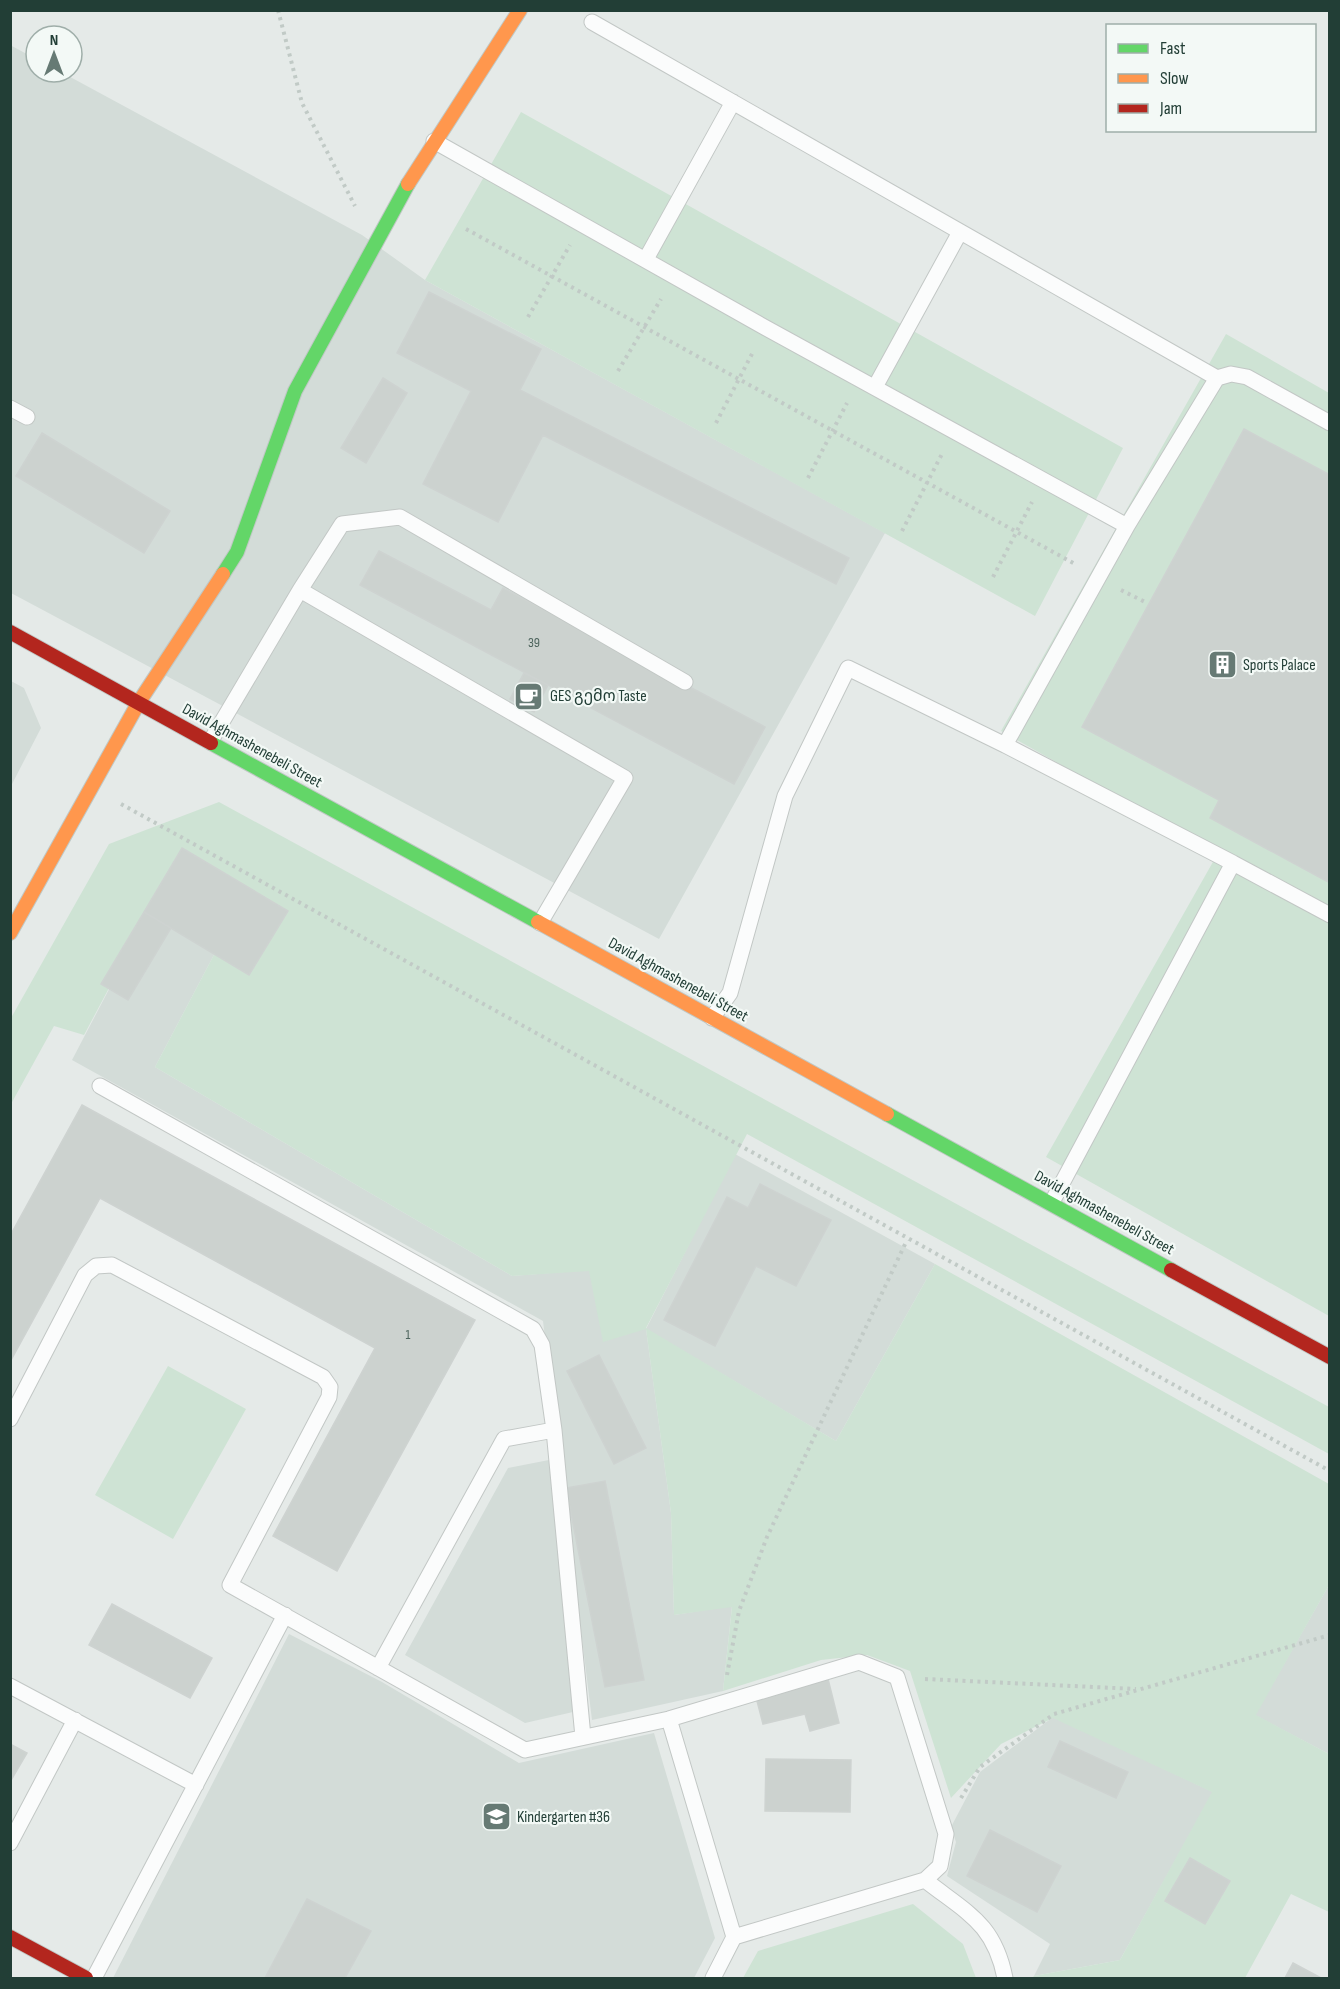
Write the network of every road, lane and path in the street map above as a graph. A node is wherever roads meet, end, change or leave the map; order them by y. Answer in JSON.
{"nodes":[{"id":1,"x":278,"y":10,"type":"edge"},
{"id":2,"x":520,"y":10,"type":"edge"},
{"id":3,"x":592,"y":22,"type":"dead end"},
{"id":4,"x":733,"y":102,"type":"junction"},
{"id":5,"x":434,"y":141,"type":"junction"},
{"id":6,"x":582,"y":224,"type":"junction"},
{"id":7,"x":466,"y":229,"type":"dead end"},
{"id":8,"x":960,"y":232,"type":"junction"},
{"id":9,"x":374,"y":244,"type":"junction"},
{"id":10,"x":646,"y":259,"type":"junction"},
{"id":11,"x":675,"y":275,"type":"junction"},
{"id":12,"x":552,"y":276,"type":"junction"},
{"id":13,"x":528,"y":317,"type":"dead end"},
{"id":14,"x":645,"y":327,"type":"junction"},
{"id":15,"x":766,"y":328,"type":"junction"},
{"id":16,"x":618,"y":371,"type":"dead end"},
{"id":17,"x":738,"y":378,"type":"junction"},
{"id":18,"x":860,"y":378,"type":"junction"},
{"id":19,"x":1217,"y":378,"type":"junction"},
{"id":20,"x":875,"y":387,"type":"junction"},
{"id":21,"x":10,"y":408,"type":"edge"},
{"id":22,"x":27,"y":417,"type":"dead end"},
{"id":23,"x":716,"y":423,"type":"dead end"},
{"id":24,"x":1329,"y":423,"type":"edge"},
{"id":25,"x":833,"y":430,"type":"junction"},
{"id":26,"x":955,"y":430,"type":"junction"},
{"id":27,"x":808,"y":478,"type":"dead end"},
{"id":28,"x":1044,"y":480,"type":"junction"},
{"id":29,"x":928,"y":482,"type":"junction"},
{"id":30,"x":1127,"y":526,"type":"junction"},
{"id":31,"x":1017,"y":530,"type":"junction"},
{"id":32,"x":902,"y":531,"type":"dead end"},
{"id":33,"x":993,"y":577,"type":"dead end"},
{"id":34,"x":1100,"y":578,"type":"junction"},
{"id":35,"x":300,"y":590,"type":"junction"},
{"id":36,"x":1147,"y":603,"type":"dead end"},
{"id":37,"x":10,"y":632,"type":"edge"},
{"id":38,"x":685,"y":682,"type":"dead end"},
{"id":39,"x":139,"y":702,"type":"junction"},
{"id":40,"x":210,"y":742,"type":"junction"},
{"id":41,"x":1005,"y":744,"type":"junction"},
{"id":42,"x":92,"y":787,"type":"junction"},
{"id":43,"x":1233,"y":863,"type":"junction"},
{"id":44,"x":1329,"y":915,"type":"edge"},
{"id":45,"x":540,"y":923,"type":"junction"},
{"id":46,"x":10,"y":933,"type":"edge"},
{"id":47,"x":712,"y":1018,"type":"junction"},
{"id":48,"x":100,"y":1086,"type":"dead end"},
{"id":49,"x":1052,"y":1202,"type":"junction"},
{"id":50,"x":907,"y":1240,"type":"junction"},
{"id":51,"x":1329,"y":1357,"type":"edge"},
{"id":52,"x":10,"y":1419,"type":"edge"},
{"id":53,"x":554,"y":1430,"type":"junction"},
{"id":54,"x":1329,"y":1471,"type":"edge"},
{"id":55,"x":285,"y":1615,"type":"junction"},
{"id":56,"x":1329,"y":1635,"type":"edge"},
{"id":57,"x":378,"y":1668,"type":"junction"},
{"id":58,"x":897,"y":1677,"type":"junction"},
{"id":59,"x":10,"y":1686,"type":"edge"},
{"id":60,"x":1141,"y":1690,"type":"junction"},
{"id":61,"x":722,"y":1703,"type":"junction"},
{"id":62,"x":669,"y":1719,"type":"junction"},
{"id":63,"x":75,"y":1720,"type":"junction"},
{"id":64,"x":583,"y":1737,"type":"junction"},
{"id":65,"x":196,"y":1785,"type":"junction"},
{"id":66,"x":943,"y":1827,"type":"junction"},
{"id":67,"x":10,"y":1843,"type":"edge"},
{"id":68,"x":925,"y":1880,"type":"junction"},
{"id":69,"x":10,"y":1937,"type":"edge"},
{"id":70,"x":734,"y":1937,"type":"junction"},
{"id":71,"x":86,"y":1978,"type":"edge"},
{"id":72,"x":94,"y":1978,"type":"edge"},
{"id":73,"x":712,"y":1978,"type":"edge"},
{"id":74,"x":1005,"y":1978,"type":"edge"}],
"edges":[{"from":1,"to":9,"type":"path"},
{"from":2,"to":5,"type":"main road"},
{"from":3,"to":4,"type":"lane"},
{"from":4,"to":8,"type":"lane"},
{"from":4,"to":10,"type":"lane"},
{"from":5,"to":6,"type":"lane"},
{"from":5,"to":9,"type":"main road"},
{"from":6,"to":10,"type":"lane"},
{"from":6,"to":12,"type":"path"},
{"from":7,"to":12,"type":"path"},
{"from":8,"to":19,"type":"lane"},
{"from":8,"to":20,"type":"lane"},
{"from":9,"to":39,"type":"main road"},
{"from":10,"to":11,"type":"lane"},
{"from":11,"to":14,"type":"path"},
{"from":11,"to":15,"type":"lane"},
{"from":12,"to":13,"type":"path"},
{"from":12,"to":14,"type":"path"},
{"from":14,"to":16,"type":"path"},
{"from":14,"to":17,"type":"path"},
{"from":15,"to":17,"type":"path"},
{"from":15,"to":18,"type":"lane"},
{"from":17,"to":23,"type":"path"},
{"from":17,"to":25,"type":"path"},
{"from":18,"to":20,"type":"lane"},
{"from":18,"to":25,"type":"path"},
{"from":19,"to":24,"type":"lane"},
{"from":19,"to":30,"type":"lane"},
{"from":20,"to":26,"type":"lane"},
{"from":21,"to":22,"type":"lane"},
{"from":25,"to":27,"type":"path"},
{"from":25,"to":29,"type":"path"},
{"from":26,"to":28,"type":"lane"},
{"from":26,"to":29,"type":"path"},
{"from":28,"to":30,"type":"lane"},
{"from":28,"to":31,"type":"path"},
{"from":29,"to":31,"type":"path"},
{"from":29,"to":32,"type":"path"},
{"from":30,"to":34,"type":"lane"},
{"from":31,"to":33,"type":"path"},
{"from":31,"to":34,"type":"path"},
{"from":34,"to":36,"type":"path"},
{"from":34,"to":41,"type":"lane"},
{"from":35,"to":38,"type":"lane"},
{"from":35,"to":40,"type":"lane"},
{"from":35,"to":45,"type":"lane"},
{"from":37,"to":39,"type":"main road","name":"David Aghmashenebeli Street"},
{"from":39,"to":40,"type":"main road","name":"David Aghmashenebeli Street"},
{"from":39,"to":42,"type":"main road"},
{"from":40,"to":45,"type":"main road","name":"David Aghmashenebeli Street"},
{"from":41,"to":43,"type":"lane"},
{"from":41,"to":47,"type":"lane"},
{"from":42,"to":46,"type":"main road"},
{"from":42,"to":50,"type":"path"},
{"from":43,"to":44,"type":"lane"},
{"from":43,"to":49,"type":"lane"},
{"from":45,"to":47,"type":"main road","name":"David Aghmashenebeli Street"},
{"from":47,"to":49,"type":"main road","name":"David Aghmashenebeli Street"},
{"from":48,"to":53,"type":"lane"},
{"from":49,"to":51,"type":"main road","name":"David Aghmashenebeli Street"},
{"from":50,"to":54,"type":"path"},
{"from":50,"to":61,"type":"path"},
{"from":52,"to":55,"type":"lane"},
{"from":53,"to":57,"type":"lane"},
{"from":53,"to":64,"type":"lane"},
{"from":55,"to":57,"type":"lane"},
{"from":55,"to":65,"type":"lane"},
{"from":56,"to":60,"type":"path"},
{"from":57,"to":64,"type":"lane"},
{"from":58,"to":60,"type":"path"},
{"from":58,"to":61,"type":"lane"},
{"from":58,"to":66,"type":"lane"},
{"from":59,"to":63,"type":"lane"},
{"from":60,"to":66,"type":"path"},
{"from":61,"to":62,"type":"lane"},
{"from":62,"to":64,"type":"lane"},
{"from":62,"to":70,"type":"lane"},
{"from":63,"to":65,"type":"lane"},
{"from":63,"to":67,"type":"lane"},
{"from":65,"to":72,"type":"lane"},
{"from":66,"to":68,"type":"lane"},
{"from":68,"to":70,"type":"lane"},
{"from":68,"to":74,"type":"lane"},
{"from":69,"to":71,"type":"main road"},
{"from":70,"to":73,"type":"lane"}]}
